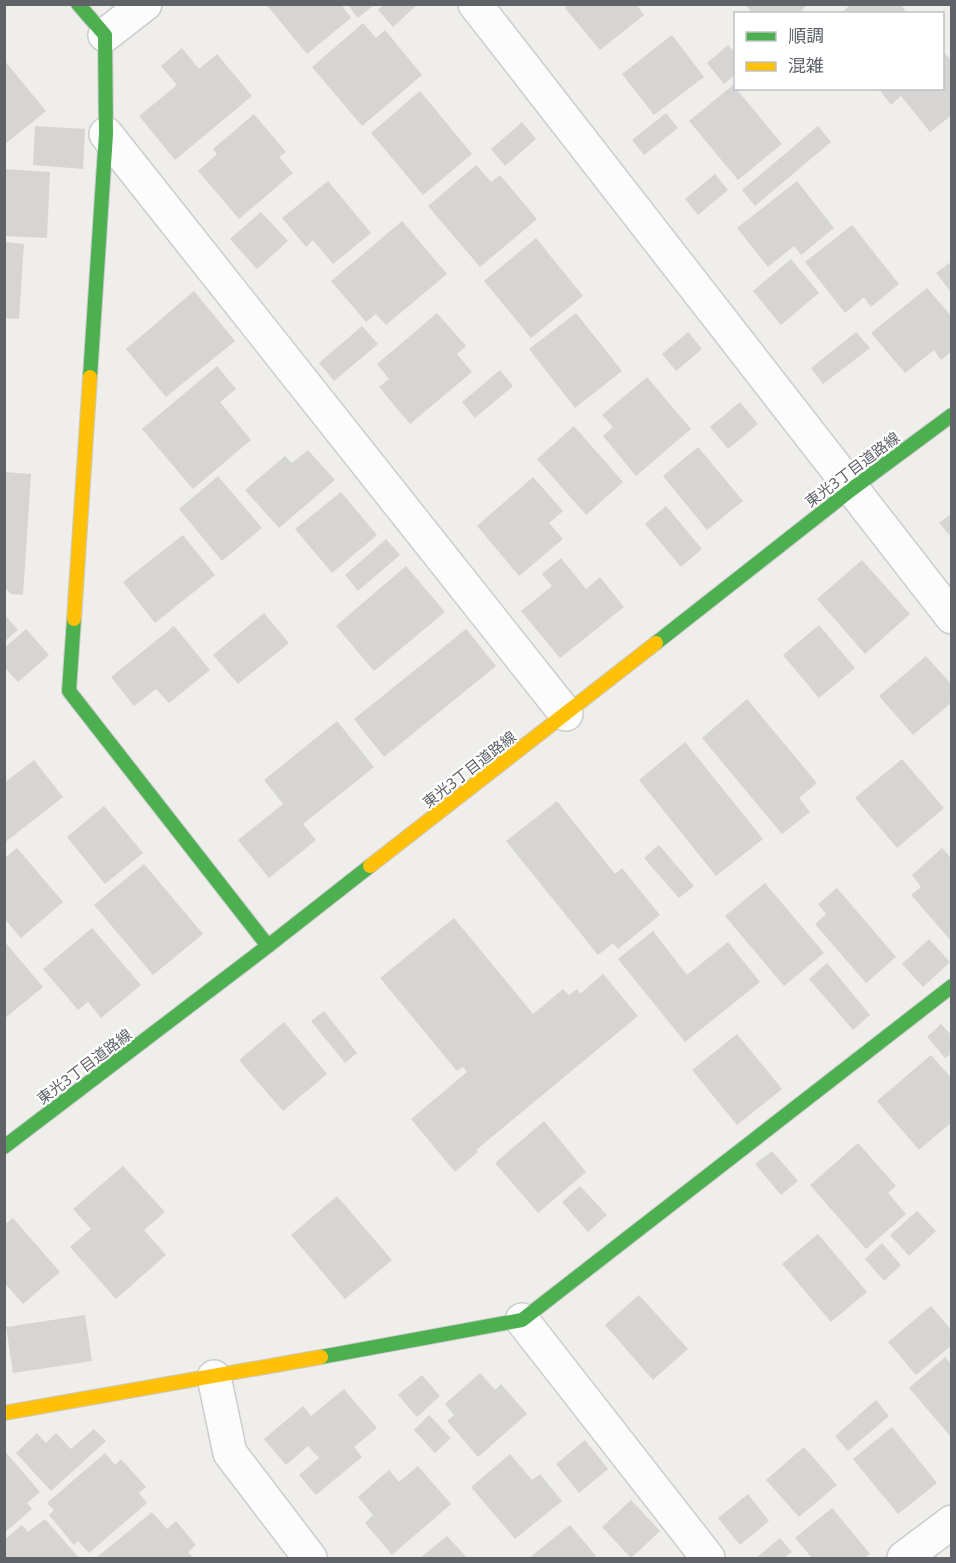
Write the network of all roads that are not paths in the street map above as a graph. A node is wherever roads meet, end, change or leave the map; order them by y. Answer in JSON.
{"nodes":[{"id":1,"x":78,"y":4,"type":"edge"},
{"id":2,"x":145,"y":4,"type":"edge"},
{"id":3,"x":475,"y":4,"type":"edge"},
{"id":4,"x":105,"y":35,"type":"junction"},
{"id":5,"x":106,"y":134,"type":"junction"},
{"id":6,"x":951,"y":415,"type":"edge"},
{"id":7,"x":852,"y":489,"type":"junction"},
{"id":8,"x":951,"y":617,"type":"edge"},
{"id":9,"x":566,"y":714,"type":"junction"},
{"id":10,"x":268,"y":946,"type":"junction"},
{"id":11,"x":951,"y":986,"type":"edge"},
{"id":12,"x":4,"y":1147,"type":"edge"},
{"id":13,"x":522,"y":1320,"type":"junction"},
{"id":14,"x":214,"y":1377,"type":"junction"},
{"id":15,"x":4,"y":1413,"type":"edge"},
{"id":16,"x":951,"y":1522,"type":"edge"},
{"id":17,"x":310,"y":1558,"type":"edge"},
{"id":18,"x":708,"y":1558,"type":"edge"},
{"id":19,"x":904,"y":1558,"type":"edge"}],
"edges":[{"from":1,"to":4,"type":"street"},
{"from":2,"to":4,"type":"street"},
{"from":3,"to":7,"type":"street"},
{"from":4,"to":5,"type":"street"},
{"from":5,"to":9,"type":"street"},
{"from":5,"to":10,"type":"street"},
{"from":6,"to":7,"type":"street","name":"東光3丁目道路線"},
{"from":7,"to":8,"type":"street"},
{"from":7,"to":9,"type":"street","name":"東光3丁目道路線"},
{"from":9,"to":10,"type":"street","name":"東光3丁目道路線"},
{"from":10,"to":12,"type":"street","name":"東光3丁目道路線"},
{"from":11,"to":13,"type":"street"},
{"from":13,"to":14,"type":"street"},
{"from":13,"to":18,"type":"street"},
{"from":14,"to":15,"type":"street"},
{"from":14,"to":17,"type":"street"},
{"from":16,"to":19,"type":"street"}]}
